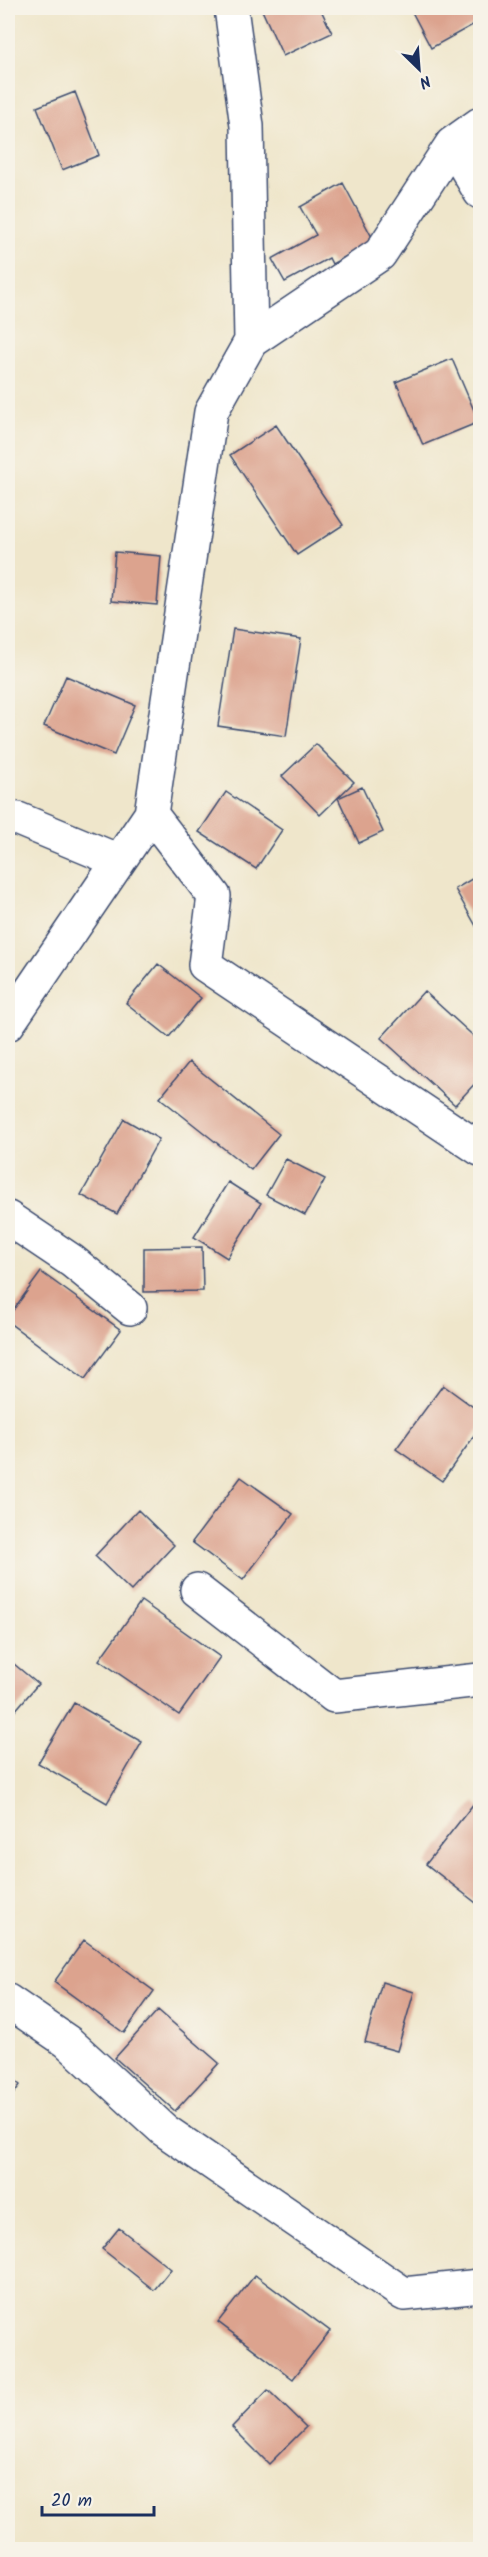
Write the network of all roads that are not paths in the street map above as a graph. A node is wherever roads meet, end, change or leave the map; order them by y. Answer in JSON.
{"nodes":[{"id":1,"x":231,"y":8,"type":"edge"},
{"id":2,"x":480,"y":124,"type":"edge"},
{"id":3,"x":452,"y":144,"type":"junction"},
{"id":4,"x":480,"y":192,"type":"edge"},
{"id":5,"x":251,"y":341,"type":"junction"},
{"id":6,"x":151,"y":814,"type":"junction"},
{"id":7,"x":8,"y":818,"type":"edge"},
{"id":8,"x":119,"y":861,"type":"junction"},
{"id":9,"x":8,"y":1024,"type":"edge"},
{"id":10,"x":480,"y":1149,"type":"edge"},
{"id":11,"x":8,"y":1218,"type":"edge"},
{"id":12,"x":130,"y":1308,"type":"dead end"},
{"id":13,"x":197,"y":1590,"type":"dead end"},
{"id":14,"x":480,"y":1680,"type":"edge"},
{"id":15,"x":8,"y":2001,"type":"edge"},
{"id":16,"x":480,"y":2286,"type":"edge"}],
"edges":[{"from":1,"to":5,"type":"street"},
{"from":2,"to":3,"type":"street"},
{"from":3,"to":4,"type":"street"},
{"from":3,"to":5,"type":"street"},
{"from":5,"to":6,"type":"street"},
{"from":6,"to":8,"type":"street"},
{"from":6,"to":10,"type":"street"},
{"from":7,"to":8,"type":"street"},
{"from":8,"to":9,"type":"street"},
{"from":11,"to":12,"type":"street"},
{"from":13,"to":14,"type":"street"},
{"from":15,"to":16,"type":"street"}]}
